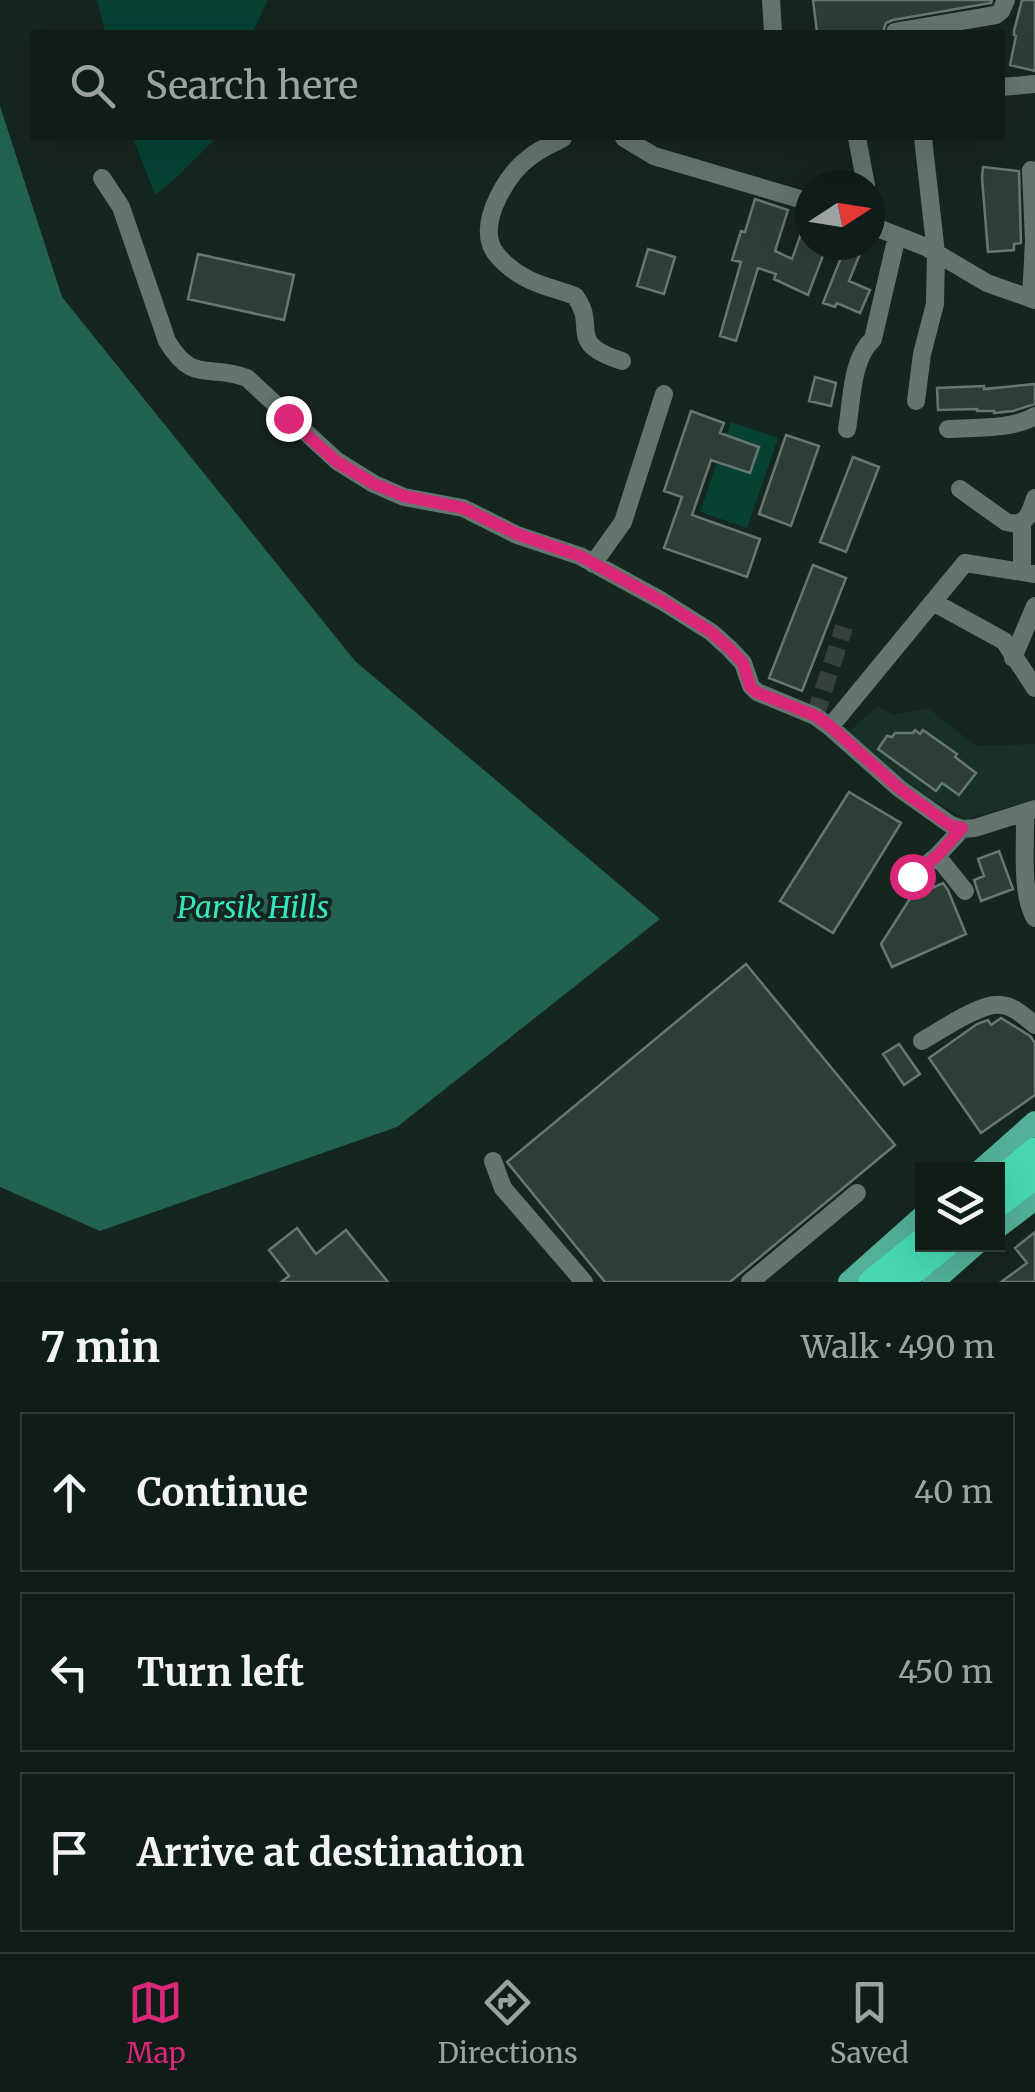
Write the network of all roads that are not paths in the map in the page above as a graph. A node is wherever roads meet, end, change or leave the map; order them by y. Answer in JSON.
{"nodes":[{"id":1,"x":771,"y":0,"type":"edge"},
{"id":2,"x":1006,"y":0,"type":"edge"},
{"id":3,"x":774,"y":30,"type":"edge"},
{"id":4,"x":913,"y":30,"type":"edge"},
{"id":5,"x":1035,"y":84,"type":"edge"},
{"id":6,"x":1005,"y":87,"type":"edge"},
{"id":7,"x":560,"y":140,"type":"edge"},
{"id":8,"x":627,"y":140,"type":"edge"},
{"id":9,"x":858,"y":140,"type":"edge"},
{"id":10,"x":922,"y":140,"type":"edge"},
{"id":11,"x":863,"y":170,"type":"edge"},
{"id":12,"x":1031,"y":170,"type":"dead end"},
{"id":13,"x":102,"y":178,"type":"dead end"},
{"id":14,"x":795,"y":198,"type":"edge"},
{"id":15,"x":885,"y":232,"type":"edge"},
{"id":16,"x":897,"y":236,"type":"junction"},
{"id":17,"x":936,"y":253,"type":"junction"},
{"id":18,"x":1033,"y":300,"type":"edge"},
{"id":19,"x":622,"y":362,"type":"dead end"},
{"id":20,"x":664,"y":394,"type":"dead end"},
{"id":21,"x":916,"y":401,"type":"dead end"},
{"id":22,"x":1035,"y":416,"type":"edge"},
{"id":23,"x":848,"y":429,"type":"dead end"},
{"id":24,"x":948,"y":429,"type":"dead end"},
{"id":25,"x":960,"y":489,"type":"dead end"},
{"id":26,"x":1035,"y":498,"type":"edge"},
{"id":27,"x":1022,"y":522,"type":"junction"},
{"id":28,"x":594,"y":564,"type":"junction"},
{"id":29,"x":1029,"y":573,"type":"edge"},
{"id":30,"x":933,"y":602,"type":"junction"},
{"id":31,"x":1035,"y":606,"type":"edge"},
{"id":32,"x":1013,"y":658,"type":"junction"},
{"id":33,"x":1035,"y":688,"type":"edge"},
{"id":34,"x":830,"y":726,"type":"junction"},
{"id":35,"x":1030,"y":811,"type":"edge"},
{"id":36,"x":962,"y":828,"type":"junction"},
{"id":37,"x":937,"y":856,"type":"junction"},
{"id":38,"x":912,"y":876,"type":"dead end"},
{"id":39,"x":965,"y":891,"type":"dead end"},
{"id":40,"x":1035,"y":918,"type":"edge"},
{"id":41,"x":1035,"y":1025,"type":"edge"},
{"id":42,"x":922,"y":1041,"type":"dead end"},
{"id":43,"x":1035,"y":1122,"type":"edge"},
{"id":44,"x":1035,"y":1150,"type":"edge"},
{"id":45,"x":493,"y":1160,"type":"dead end"},
{"id":46,"x":990,"y":1162,"type":"edge"},
{"id":47,"x":1005,"y":1175,"type":"edge"},
{"id":48,"x":1035,"y":1176,"type":"edge"},
{"id":49,"x":857,"y":1194,"type":"dead end"},
{"id":50,"x":1035,"y":1199,"type":"edge"},
{"id":51,"x":1005,"y":1200,"type":"edge"},
{"id":52,"x":1005,"y":1223,"type":"edge"},
{"id":53,"x":915,"y":1224,"type":"edge"},
{"id":54,"x":915,"y":1245,"type":"edge"},
{"id":55,"x":937,"y":1252,"type":"edge"},
{"id":56,"x":967,"y":1252,"type":"edge"},
{"id":57,"x":857,"y":1281,"type":"edge"},
{"id":58,"x":584,"y":1282,"type":"edge"},
{"id":59,"x":750,"y":1282,"type":"edge"},
{"id":60,"x":901,"y":1282,"type":"edge"},
{"id":61,"x":933,"y":1282,"type":"edge"}],
"edges":[{"from":1,"to":3,"type":"street"},
{"from":2,"to":4,"type":"street"},
{"from":5,"to":6,"type":"street"},
{"from":7,"to":19,"type":"street"},
{"from":8,"to":14,"type":"street"},
{"from":9,"to":11,"type":"street"},
{"from":10,"to":17,"type":"street"},
{"from":12,"to":18,"type":"street"},
{"from":13,"to":28,"type":"street"},
{"from":15,"to":16,"type":"street"},
{"from":16,"to":17,"type":"street"},
{"from":16,"to":23,"type":"street"},
{"from":17,"to":18,"type":"street"},
{"from":17,"to":21,"type":"street"},
{"from":20,"to":28,"type":"street"},
{"from":22,"to":24,"type":"street"},
{"from":25,"to":27,"type":"street"},
{"from":26,"to":27,"type":"street"},
{"from":27,"to":29,"type":"street"},
{"from":28,"to":34,"type":"street"},
{"from":29,"to":30,"type":"street"},
{"from":30,"to":32,"type":"street"},
{"from":30,"to":34,"type":"street"},
{"from":31,"to":32,"type":"street"},
{"from":32,"to":33,"type":"street"},
{"from":34,"to":36,"type":"street"},
{"from":35,"to":36,"type":"street"},
{"from":35,"to":40,"type":"street"},
{"from":36,"to":37,"type":"street"},
{"from":37,"to":38,"type":"street"},
{"from":37,"to":39,"type":"street"},
{"from":41,"to":42,"type":"street"},
{"from":43,"to":46,"type":"main road"},
{"from":44,"to":47,"type":"highway"},
{"from":45,"to":58,"type":"street"},
{"from":48,"to":51,"type":"highway"},
{"from":49,"to":59,"type":"street"},
{"from":50,"to":52,"type":"main road"},
{"from":53,"to":57,"type":"main road"},
{"from":54,"to":57,"type":"highway"},
{"from":55,"to":60,"type":"highway"},
{"from":56,"to":61,"type":"main road"}]}
